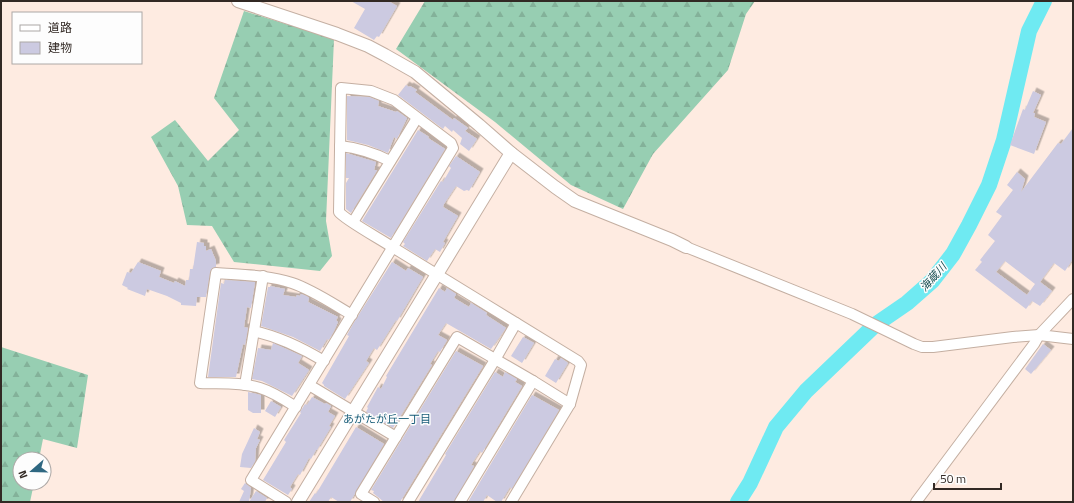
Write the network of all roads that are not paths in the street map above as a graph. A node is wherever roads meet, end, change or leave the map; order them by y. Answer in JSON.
{"nodes":[{"id":1,"x":238,"y":1,"type":"edge"},
{"id":2,"x":417,"y":118,"type":"junction"},
{"id":3,"x":340,"y":146,"type":"junction"},
{"id":4,"x":511,"y":153,"type":"junction"},
{"id":5,"x":390,"y":161,"type":"junction"},
{"id":6,"x":353,"y":222,"type":"junction"},
{"id":7,"x":394,"y":247,"type":"junction"},
{"id":8,"x":686,"y":247,"type":"joint"},
{"id":9,"x":437,"y":274,"type":"junction"},
{"id":10,"x":263,"y":276,"type":"junction"},
{"id":11,"x":1073,"y":299,"type":"edge"},
{"id":12,"x":352,"y":315,"type":"junction"},
{"id":13,"x":516,"y":323,"type":"junction"},
{"id":14,"x":254,"y":331,"type":"junction"},
{"id":15,"x":1039,"y":335,"type":"junction"},
{"id":16,"x":1073,"y":339,"type":"edge"},
{"id":17,"x":496,"y":358,"type":"junction"},
{"id":18,"x":324,"y":361,"type":"junction"},
{"id":19,"x":533,"y":381,"type":"junction"},
{"id":20,"x":245,"y":385,"type":"junction"},
{"id":21,"x":309,"y":385,"type":"junction"},
{"id":22,"x":570,"y":404,"type":"junction"},
{"id":23,"x":296,"y":407,"type":"junction"},
{"id":24,"x":353,"y":411,"type":"junction"},
{"id":25,"x":396,"y":437,"type":"junction"},
{"id":26,"x":286,"y":502,"type":"edge"},
{"id":27,"x":298,"y":502,"type":"edge"},
{"id":28,"x":374,"y":502,"type":"edge"},
{"id":29,"x":408,"y":502,"type":"edge"},
{"id":30,"x":460,"y":502,"type":"edge"},
{"id":31,"x":512,"y":502,"type":"edge"},
{"id":32,"x":916,"y":502,"type":"edge"}],
"edges":[{"from":1,"to":4,"type":"street"},
{"from":2,"to":3,"type":"street"},
{"from":2,"to":5,"type":"street"},
{"from":2,"to":7,"type":"street"},
{"from":3,"to":5,"type":"street"},
{"from":3,"to":6,"type":"street"},
{"from":4,"to":8,"type":"street"},
{"from":4,"to":9,"type":"street"},
{"from":5,"to":6,"type":"street"},
{"from":6,"to":7,"type":"street"},
{"from":7,"to":9,"type":"street"},
{"from":7,"to":12,"type":"street"},
{"from":8,"to":15,"type":"street"},
{"from":9,"to":13,"type":"street"},
{"from":9,"to":24,"type":"street"},
{"from":10,"to":12,"type":"street"},
{"from":10,"to":14,"type":"street"},
{"from":10,"to":20,"type":"street"},
{"from":11,"to":15,"type":"street"},
{"from":12,"to":18,"type":"street"},
{"from":13,"to":17,"type":"street"},
{"from":13,"to":22,"type":"street"},
{"from":14,"to":18,"type":"street"},
{"from":14,"to":20,"type":"street"},
{"from":15,"to":16,"type":"street"},
{"from":15,"to":32,"type":"street"},
{"from":17,"to":19,"type":"street"},
{"from":17,"to":25,"type":"street"},
{"from":17,"to":29,"type":"street"},
{"from":18,"to":21,"type":"street"},
{"from":19,"to":22,"type":"street"},
{"from":19,"to":30,"type":"street"},
{"from":20,"to":23,"type":"street"},
{"from":21,"to":23,"type":"street"},
{"from":21,"to":24,"type":"street"},
{"from":22,"to":31,"type":"street"},
{"from":23,"to":26,"type":"street"},
{"from":24,"to":25,"type":"street"},
{"from":24,"to":27,"type":"street"},
{"from":25,"to":28,"type":"street"}]}
